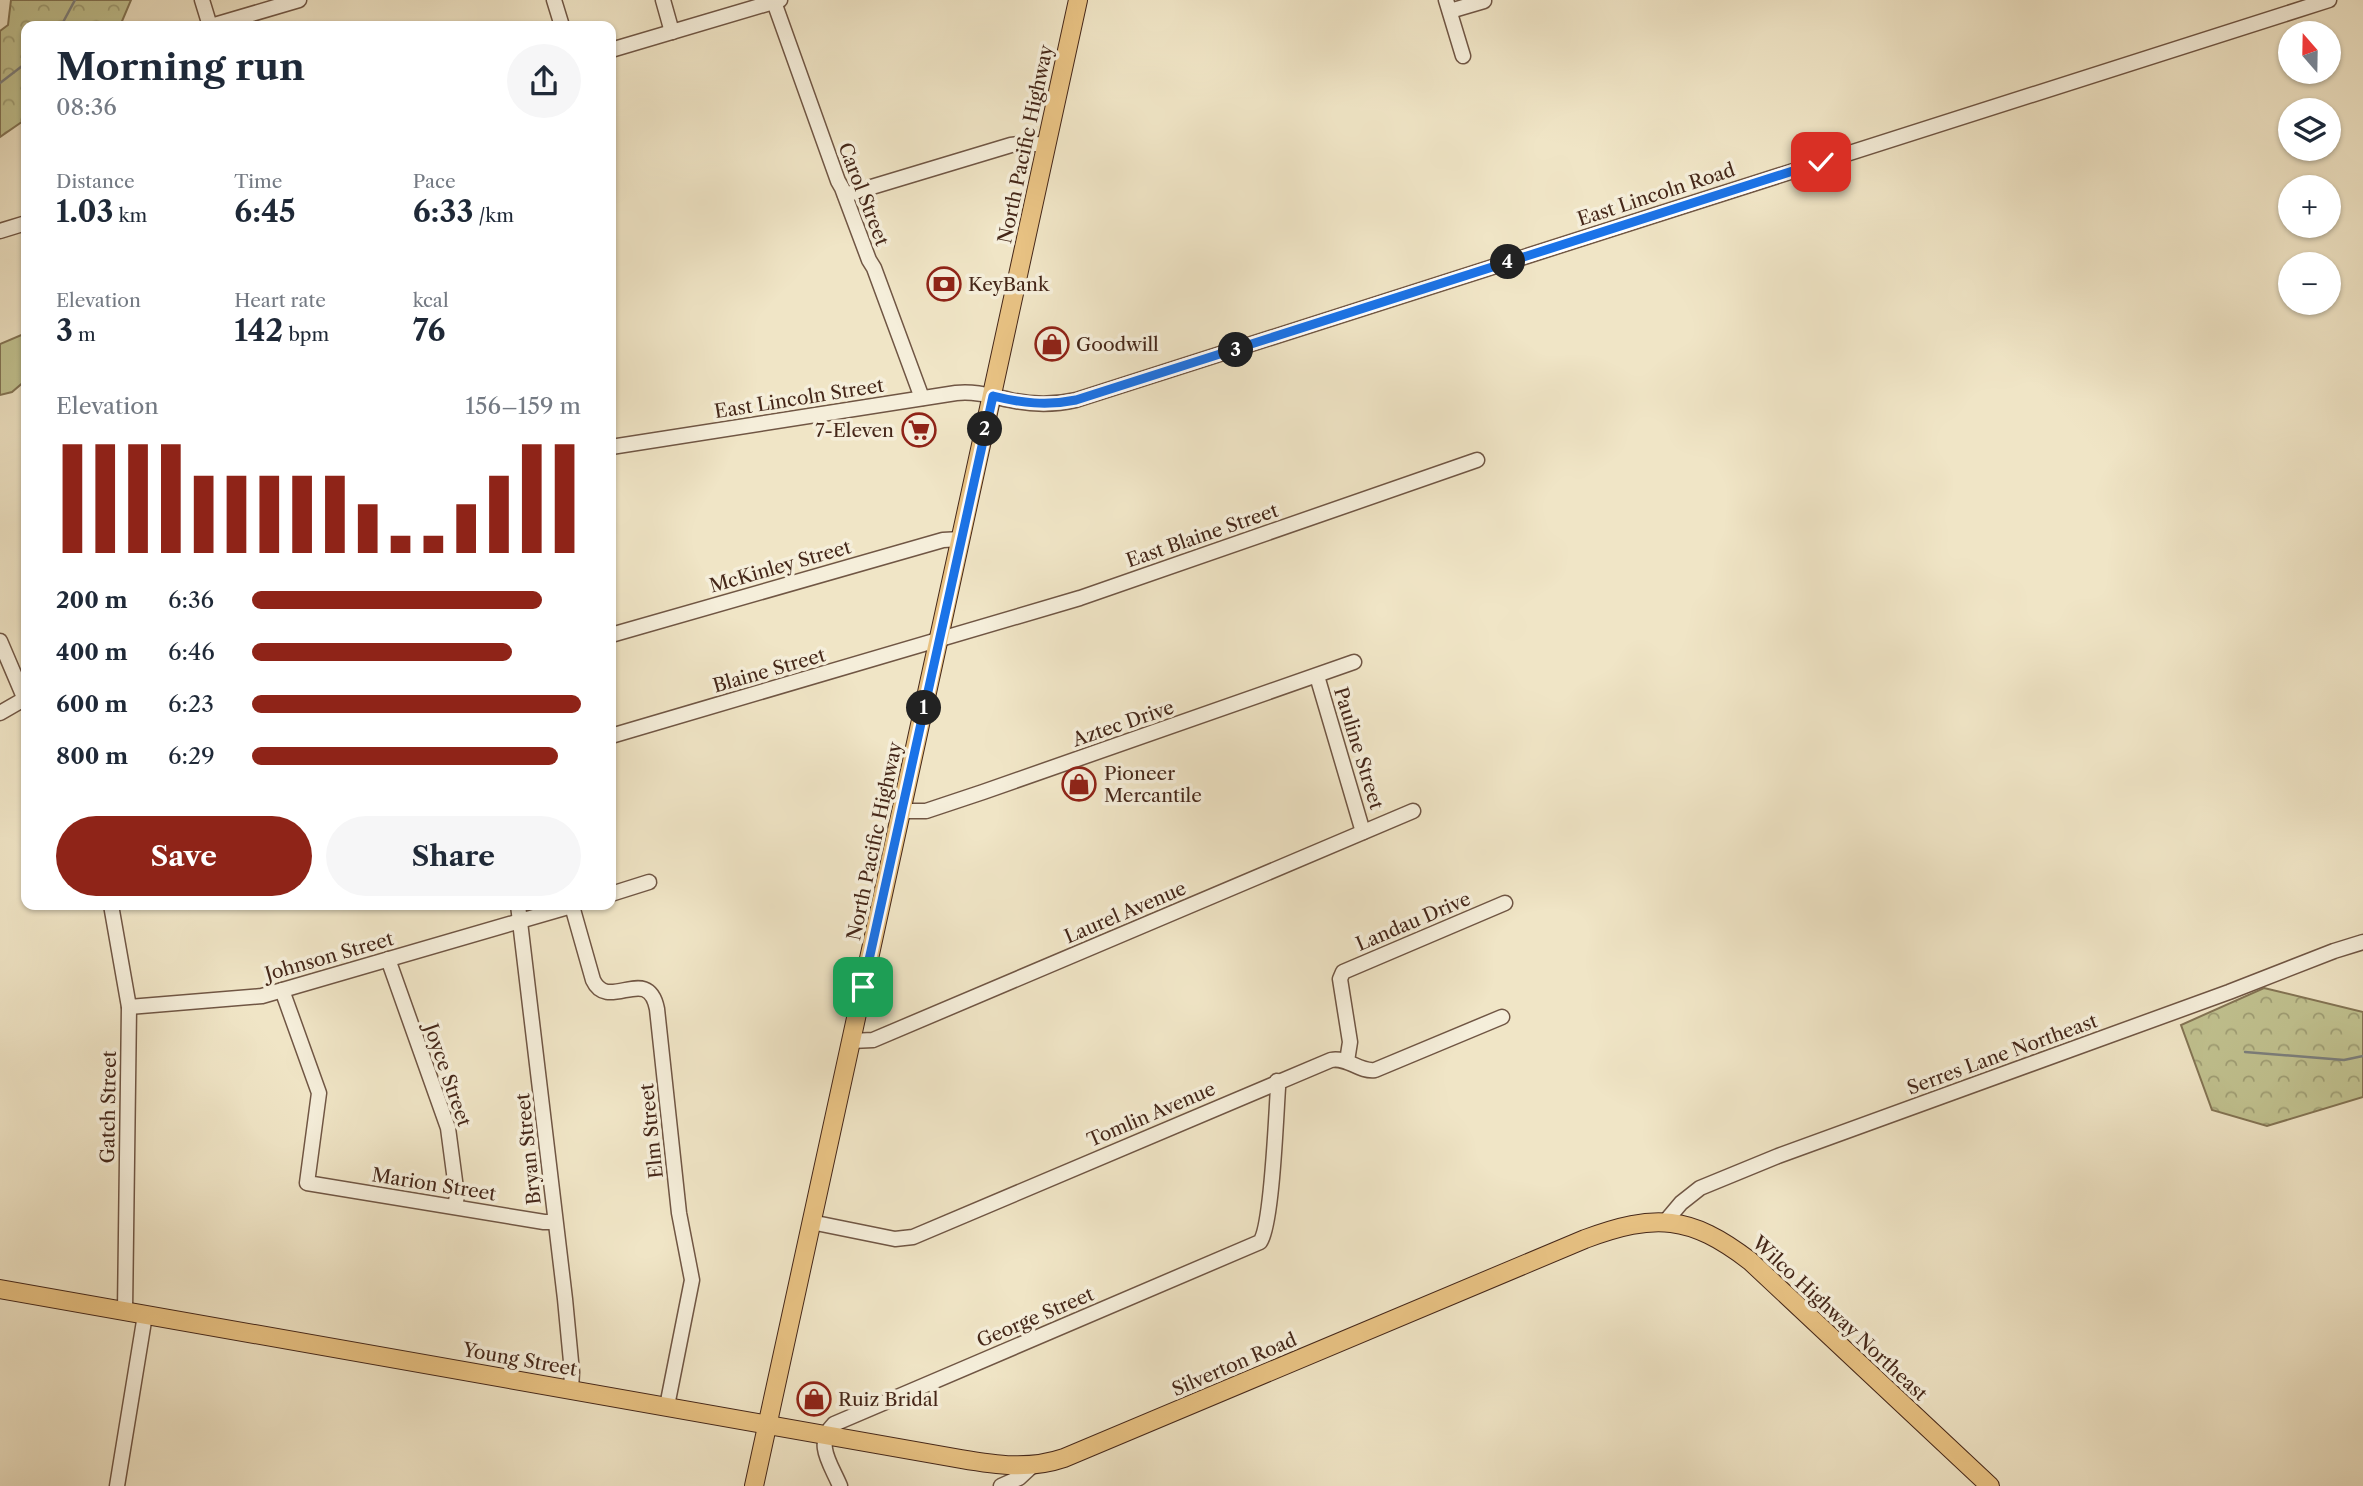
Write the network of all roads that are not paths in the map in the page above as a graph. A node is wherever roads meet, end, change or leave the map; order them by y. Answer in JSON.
{"nodes":[{"id":1,"x":202,"y":0,"type":"edge"},
{"id":2,"x":299,"y":0,"type":"edge"},
{"id":3,"x":554,"y":0,"type":"edge"},
{"id":4,"x":663,"y":0,"type":"edge"},
{"id":5,"x":1078,"y":0,"type":"edge"},
{"id":6,"x":2329,"y":0,"type":"edge"},
{"id":7,"x":777,"y":1,"type":"edge"},
{"id":8,"x":1484,"y":1,"type":"edge"},
{"id":9,"x":1448,"y":6,"type":"edge"},
{"id":10,"x":209,"y":21,"type":"edge"},
{"id":11,"x":228,"y":21,"type":"edge"},
{"id":12,"x":560,"y":21,"type":"edge"},
{"id":13,"x":672,"y":32,"type":"junction"},
{"id":14,"x":616,"y":49,"type":"edge"},
{"id":15,"x":1463,"y":55,"type":"dead end"},
{"id":16,"x":1046,"y":145,"type":"junction"},
{"id":17,"x":845,"y":195,"type":"junction"},
{"id":18,"x":21,"y":225,"type":"edge"},
{"id":19,"x":0,"y":231,"type":"edge"},
{"id":20,"x":993,"y":396,"type":"junction"},
{"id":21,"x":922,"y":398,"type":"junction"},
{"id":22,"x":616,"y":446,"type":"edge"},
{"id":23,"x":1477,"y":460,"type":"dead end"},
{"id":24,"x":961,"y":539,"type":"junction"},
{"id":25,"x":616,"y":634,"type":"edge"},
{"id":26,"x":0,"y":640,"type":"edge"},
{"id":27,"x":939,"y":642,"type":"junction"},
{"id":28,"x":1354,"y":662,"type":"dead end"},
{"id":29,"x":1317,"y":676,"type":"junction"},
{"id":30,"x":21,"y":688,"type":"edge"},
{"id":31,"x":21,"y":702,"type":"edge"},
{"id":32,"x":0,"y":713,"type":"edge"},
{"id":33,"x":616,"y":735,"type":"edge"},
{"id":34,"x":902,"y":811,"type":"junction"},
{"id":35,"x":1413,"y":811,"type":"dead end"},
{"id":36,"x":1363,"y":832,"type":"junction"},
{"id":37,"x":649,"y":882,"type":"dead end"},
{"id":38,"x":616,"y":892,"type":"edge"},
{"id":39,"x":1505,"y":903,"type":"dead end"},
{"id":40,"x":112,"y":910,"type":"edge"},
{"id":41,"x":519,"y":910,"type":"edge"},
{"id":42,"x":556,"y":910,"type":"edge"},
{"id":43,"x":575,"y":910,"type":"edge"},
{"id":44,"x":521,"y":920,"type":"junction"},
{"id":45,"x":2363,"y":942,"type":"edge"},
{"id":46,"x":388,"y":959,"type":"junction"},
{"id":47,"x":282,"y":990,"type":"junction"},
{"id":48,"x":129,"y":1007,"type":"junction"},
{"id":49,"x":1502,"y":1017,"type":"dead end"},
{"id":50,"x":851,"y":1041,"type":"junction"},
{"id":51,"x":1347,"y":1061,"type":"junction"},
{"id":52,"x":1277,"y":1081,"type":"junction"},
{"id":53,"x":455,"y":1206,"type":"junction"},
{"id":54,"x":555,"y":1222,"type":"junction"},
{"id":55,"x":1665,"y":1222,"type":"junction"},
{"id":56,"x":811,"y":1223,"type":"junction"},
{"id":57,"x":1485,"y":1281,"type":"joint"},
{"id":58,"x":0,"y":1289,"type":"edge"},
{"id":59,"x":125,"y":1311,"type":"junction"},
{"id":60,"x":145,"y":1315,"type":"junction"},
{"id":61,"x":571,"y":1389,"type":"junction"},
{"id":62,"x":667,"y":1406,"type":"junction"},
{"id":63,"x":767,"y":1425,"type":"junction"},
{"id":64,"x":826,"y":1435,"type":"junction"},
{"id":65,"x":1032,"y":1466,"type":"junction"},
{"id":66,"x":117,"y":1486,"type":"edge"},
{"id":67,"x":754,"y":1486,"type":"edge"},
{"id":68,"x":840,"y":1486,"type":"edge"},
{"id":69,"x":1001,"y":1486,"type":"edge"},
{"id":70,"x":1990,"y":1486,"type":"edge"}],
"edges":[{"from":1,"to":10,"type":"street"},
{"from":2,"to":11,"type":"street"},
{"from":3,"to":12,"type":"street"},
{"from":4,"to":13,"type":"street"},
{"from":5,"to":16,"type":"main road","name":"North Pacific Highway"},
{"from":6,"to":20,"type":"street","name":"East Lincoln Road"},
{"from":7,"to":13,"type":"street"},
{"from":7,"to":17,"type":"street","name":"Carol Street"},
{"from":8,"to":9,"type":"street"},
{"from":9,"to":15,"type":"street"},
{"from":13,"to":14,"type":"street"},
{"from":16,"to":17,"type":"street"},
{"from":16,"to":20,"type":"main road","name":"North Pacific Highway"},
{"from":17,"to":21,"type":"street","name":"Carol Street"},
{"from":18,"to":19,"type":"street"},
{"from":20,"to":21,"type":"street","name":"East Lincoln Street"},
{"from":20,"to":24,"type":"main road","name":"North Pacific Highway"},
{"from":21,"to":22,"type":"street","name":"East Lincoln Street"},
{"from":23,"to":27,"type":"street","name":"East Blaine Street"},
{"from":24,"to":25,"type":"street","name":"McKinley Street"},
{"from":24,"to":27,"type":"main road","name":"North Pacific Highway"},
{"from":26,"to":30,"type":"street"},
{"from":27,"to":33,"type":"street","name":"Blaine Street"},
{"from":27,"to":34,"type":"main road","name":"North Pacific Highway"},
{"from":28,"to":29,"type":"street","name":"Aztec Drive"},
{"from":29,"to":34,"type":"street","name":"Aztec Drive"},
{"from":29,"to":36,"type":"street","name":"Pauline Street"},
{"from":31,"to":32,"type":"street"},
{"from":34,"to":50,"type":"main road","name":"North Pacific Highway"},
{"from":35,"to":36,"type":"street","name":"Laurel Avenue"},
{"from":36,"to":50,"type":"street","name":"Laurel Avenue"},
{"from":37,"to":38,"type":"street"},
{"from":39,"to":51,"type":"street","name":"Landau Drive"},
{"from":40,"to":48,"type":"street","name":"Gatch Street"},
{"from":41,"to":44,"type":"street","name":"Bryan Street"},
{"from":42,"to":44,"type":"street","name":"Johnson Street"},
{"from":43,"to":62,"type":"street","name":"Elm Street"},
{"from":44,"to":46,"type":"street","name":"Johnson Street"},
{"from":44,"to":54,"type":"street","name":"Bryan Street"},
{"from":45,"to":55,"type":"street","name":"Serres Lane Northeast"},
{"from":46,"to":47,"type":"street","name":"Johnson Street"},
{"from":46,"to":53,"type":"street","name":"Joyce Street"},
{"from":47,"to":48,"type":"street","name":"Johnson Street"},
{"from":47,"to":53,"type":"street","name":"Marion Street"},
{"from":48,"to":59,"type":"street","name":"Gatch Street"},
{"from":49,"to":51,"type":"street","name":"Tomlin Avenue"},
{"from":50,"to":56,"type":"main road","name":"North Pacific Highway"},
{"from":51,"to":52,"type":"street","name":"Tomlin Avenue"},
{"from":52,"to":56,"type":"street","name":"Tomlin Avenue"},
{"from":52,"to":64,"type":"street","name":"George Street"},
{"from":53,"to":54,"type":"street","name":"Marion Street"},
{"from":54,"to":61,"type":"street","name":"Bryan Street"},
{"from":55,"to":57,"type":"main road","name":"Wilco Highway Northeast"},
{"from":55,"to":70,"type":"main road","name":"Wilco Highway Northeast"},
{"from":56,"to":63,"type":"main road","name":"North Pacific Highway"},
{"from":57,"to":65,"type":"main road","name":"Silverton Road"},
{"from":58,"to":59,"type":"main road","name":"Young Street"},
{"from":59,"to":60,"type":"main road","name":"Young Street"},
{"from":60,"to":61,"type":"main road","name":"Young Street"},
{"from":60,"to":66,"type":"street"},
{"from":61,"to":62,"type":"main road","name":"Young Street"},
{"from":62,"to":63,"type":"main road","name":"Young Street"},
{"from":63,"to":64,"type":"main road","name":"Young Street"},
{"from":63,"to":67,"type":"main road","name":"North Pacific Highway"},
{"from":64,"to":65,"type":"main road","name":"Young Street"},
{"from":64,"to":68,"type":"street"},
{"from":65,"to":69,"type":"street","name":"Silverton Road"}]}
